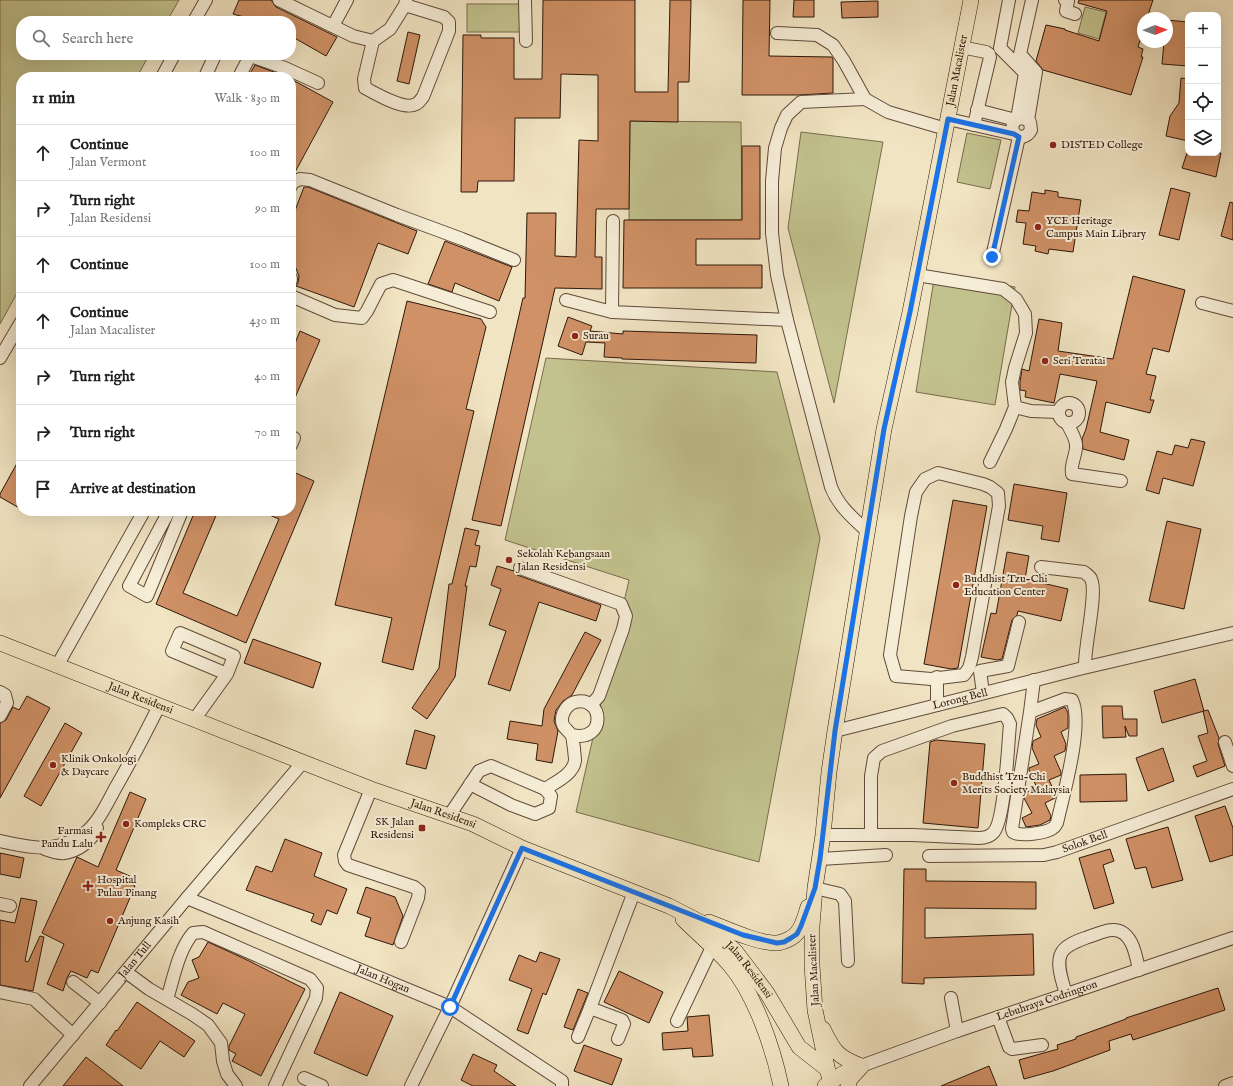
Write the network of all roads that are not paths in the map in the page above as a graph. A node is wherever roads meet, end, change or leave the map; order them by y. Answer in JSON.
{"nodes":[{"id":1,"x":206,"y":0,"type":"edge"},
{"id":2,"x":279,"y":0,"type":"edge"},
{"id":3,"x":346,"y":0,"type":"edge"},
{"id":4,"x":525,"y":0,"type":"edge"},
{"id":5,"x":971,"y":0,"type":"edge"},
{"id":6,"x":1009,"y":0,"type":"edge"},
{"id":7,"x":1032,"y":0,"type":"edge"},
{"id":8,"x":1068,"y":0,"type":"edge"},
{"id":9,"x":294,"y":3,"type":"edge"},
{"id":10,"x":405,"y":3,"type":"edge"},
{"id":11,"x":1075,"y":14,"type":"dead end"},
{"id":12,"x":197,"y":16,"type":"edge"},
{"id":13,"x":333,"y":26,"type":"junction"},
{"id":14,"x":777,"y":33,"type":"dead end"},
{"id":15,"x":373,"y":41,"type":"junction"},
{"id":16,"x":526,"y":41,"type":"dead end"},
{"id":17,"x":961,"y":47,"type":"junction"},
{"id":18,"x":171,"y":60,"type":"edge"},
{"id":19,"x":213,"y":60,"type":"edge"},
{"id":20,"x":247,"y":60,"type":"edge"},
{"id":21,"x":263,"y":60,"type":"edge"},
{"id":22,"x":165,"y":72,"type":"edge"},
{"id":23,"x":207,"y":72,"type":"edge"},
{"id":24,"x":241,"y":72,"type":"edge"},
{"id":25,"x":294,"y":72,"type":"edge"},
{"id":26,"x":296,"y":73,"type":"edge"},
{"id":27,"x":318,"y":83,"type":"dead end"},
{"id":28,"x":865,"y":99,"type":"junction"},
{"id":29,"x":977,"y":110,"type":"junction"},
{"id":30,"x":1020,"y":119,"type":"junction"},
{"id":31,"x":947,"y":124,"type":"junction"},
{"id":32,"x":974,"y":125,"type":"junction"},
{"id":33,"x":1017,"y":135,"type":"junction"},
{"id":34,"x":296,"y":181,"type":"edge"},
{"id":35,"x":612,"y":221,"type":"dead end"},
{"id":36,"x":992,"y":257,"type":"dead end"},
{"id":37,"x":514,"y":260,"type":"dead end"},
{"id":38,"x":918,"y":275,"type":"junction"},
{"id":39,"x":296,"y":298,"type":"edge"},
{"id":40,"x":566,"y":300,"type":"dead end"},
{"id":41,"x":1202,"y":303,"type":"dead end"},
{"id":42,"x":1233,"y":311,"type":"edge"},
{"id":43,"x":490,"y":312,"type":"dead end"},
{"id":44,"x":612,"y":312,"type":"junction"},
{"id":45,"x":787,"y":320,"type":"junction"},
{"id":46,"x":16,"y":331,"type":"edge"},
{"id":47,"x":0,"y":358,"type":"edge"},
{"id":48,"x":1015,"y":407,"type":"junction"},
{"id":49,"x":1059,"y":412,"type":"junction"},
{"id":50,"x":1067,"y":423,"type":"junction"},
{"id":51,"x":990,"y":462,"type":"dead end"},
{"id":52,"x":1122,"y":481,"type":"dead end"},
{"id":53,"x":141,"y":516,"type":"edge"},
{"id":54,"x":166,"y":516,"type":"edge"},
{"id":55,"x":180,"y":516,"type":"edge"},
{"id":56,"x":868,"y":532,"type":"junction"},
{"id":57,"x":1041,"y":567,"type":"dead end"},
{"id":58,"x":520,"y":568,"type":"dead end"},
{"id":59,"x":1019,"y":622,"type":"dead end"},
{"id":60,"x":1233,"y":633,"type":"edge"},
{"id":61,"x":0,"y":643,"type":"edge"},
{"id":62,"x":58,"y":666,"type":"junction"},
{"id":63,"x":1085,"y":667,"type":"junction"},
{"id":64,"x":226,"y":674,"type":"junction"},
{"id":65,"x":964,"y":675,"type":"junction"},
{"id":66,"x":937,"y":677,"type":"junction"},
{"id":67,"x":1034,"y":680,"type":"junction"},
{"id":68,"x":0,"y":692,"type":"edge"},
{"id":69,"x":983,"y":693,"type":"junction"},
{"id":70,"x":968,"y":697,"type":"junction"},
{"id":71,"x":591,"y":705,"type":"junction"},
{"id":72,"x":937,"y":705,"type":"junction"},
{"id":73,"x":159,"y":706,"type":"junction"},
{"id":74,"x":1030,"y":712,"type":"junction"},
{"id":75,"x":0,"y":716,"type":"edge"},
{"id":76,"x":194,"y":720,"type":"junction"},
{"id":77,"x":835,"y":731,"type":"junction"},
{"id":78,"x":572,"y":736,"type":"junction"},
{"id":79,"x":1225,"y":742,"type":"dead end"},
{"id":80,"x":303,"y":762,"type":"junction"},
{"id":81,"x":1233,"y":766,"type":"edge"},
{"id":82,"x":470,"y":784,"type":"junction"},
{"id":83,"x":371,"y":789,"type":"junction"},
{"id":84,"x":545,"y":789,"type":"junction"},
{"id":85,"x":1233,"y":789,"type":"edge"},
{"id":86,"x":449,"y":816,"type":"junction"},
{"id":87,"x":823,"y":835,"type":"junction"},
{"id":88,"x":871,"y":835,"type":"junction"},
{"id":89,"x":0,"y":841,"type":"edge"},
{"id":90,"x":522,"y":848,"type":"junction"},
{"id":91,"x":886,"y":855,"type":"dead end"},
{"id":92,"x":930,"y":856,"type":"dead end"},
{"id":93,"x":820,"y":859,"type":"junction"},
{"id":94,"x":815,"y":888,"type":"junction"},
{"id":95,"x":634,"y":892,"type":"junction"},
{"id":96,"x":187,"y":898,"type":"junction"},
{"id":97,"x":669,"y":906,"type":"junction"},
{"id":98,"x":1233,"y":938,"type":"edge"},
{"id":99,"x":402,"y":942,"type":"dead end"},
{"id":100,"x":712,"y":947,"type":"junction"},
{"id":101,"x":848,"y":961,"type":"dead end"},
{"id":102,"x":1139,"y":970,"type":"junction"},
{"id":103,"x":126,"y":972,"type":"junction"},
{"id":104,"x":73,"y":982,"type":"dead end"},
{"id":105,"x":0,"y":992,"type":"edge"},
{"id":106,"x":1066,"y":994,"type":"junction"},
{"id":107,"x":951,"y":998,"type":"dead end"},
{"id":108,"x":167,"y":999,"type":"junction"},
{"id":109,"x":100,"y":1004,"type":"junction"},
{"id":110,"x":450,"y":1007,"type":"junction"},
{"id":111,"x":590,"y":1008,"type":"junction"},
{"id":112,"x":816,"y":1016,"type":"junction"},
{"id":113,"x":998,"y":1017,"type":"junction"},
{"id":114,"x":677,"y":1021,"type":"dead end"},
{"id":115,"x":957,"y":1031,"type":"junction"},
{"id":116,"x":73,"y":1035,"type":"junction"},
{"id":117,"x":578,"y":1037,"type":"dead end"},
{"id":118,"x":618,"y":1039,"type":"dead end"},
{"id":119,"x":1042,"y":1045,"type":"dead end"},
{"id":120,"x":861,"y":1066,"type":"junction"},
{"id":121,"x":304,"y":1078,"type":"dead end"},
{"id":122,"x":828,"y":1081,"type":"edge"},
{"id":123,"x":1233,"y":1083,"type":"edge"},
{"id":124,"x":30,"y":1086,"type":"edge"},
{"id":125,"x":236,"y":1086,"type":"edge"},
{"id":126,"x":275,"y":1086,"type":"edge"},
{"id":127,"x":322,"y":1086,"type":"edge"},
{"id":128,"x":411,"y":1086,"type":"edge"},
{"id":129,"x":562,"y":1086,"type":"edge"},
{"id":130,"x":781,"y":1086,"type":"edge"},
{"id":131,"x":848,"y":1086,"type":"edge"},
{"id":132,"x":1226,"y":1086,"type":"edge"}],
"edges":[{"from":1,"to":12,"type":"street"},
{"from":2,"to":9,"type":"street"},
{"from":3,"to":13,"type":"street"},
{"from":4,"to":16,"type":"street"},
{"from":5,"to":17,"type":"main road","name":"Jalan Macalister"},
{"from":6,"to":30,"type":"street"},
{"from":7,"to":30,"type":"street"},
{"from":8,"to":11,"type":"street"},
{"from":9,"to":13,"type":"street"},
{"from":10,"to":15,"type":"street"},
{"from":10,"to":15,"type":"street"},
{"from":13,"to":15,"type":"street"},
{"from":14,"to":28,"type":"street"},
{"from":17,"to":29,"type":"street"},
{"from":17,"to":31,"type":"main road","name":"Jalan Macalister"},
{"from":18,"to":22,"type":"street"},
{"from":19,"to":23,"type":"street"},
{"from":20,"to":24,"type":"street"},
{"from":21,"to":25,"type":"street"},
{"from":26,"to":27,"type":"street"},
{"from":28,"to":31,"type":"street"},
{"from":28,"to":45,"type":"street"},
{"from":29,"to":30,"type":"street"},
{"from":29,"to":32,"type":"street"},
{"from":30,"to":33,"type":"street"},
{"from":30,"to":33,"type":"street"},
{"from":31,"to":32,"type":"street"},
{"from":31,"to":38,"type":"main road","name":"Jalan Macalister"},
{"from":32,"to":33,"type":"street"},
{"from":33,"to":36,"type":"street"},
{"from":34,"to":37,"type":"street"},
{"from":35,"to":44,"type":"street"},
{"from":38,"to":48,"type":"street"},
{"from":38,"to":56,"type":"main road","name":"Jalan Macalister"},
{"from":39,"to":43,"type":"street"},
{"from":40,"to":44,"type":"street"},
{"from":41,"to":42,"type":"street"},
{"from":44,"to":45,"type":"street"},
{"from":45,"to":56,"type":"street"},
{"from":46,"to":47,"type":"street"},
{"from":48,"to":49,"type":"street"},
{"from":48,"to":51,"type":"street"},
{"from":49,"to":50,"type":"street"},
{"from":49,"to":50,"type":"street"},
{"from":50,"to":52,"type":"street"},
{"from":53,"to":62,"type":"street"},
{"from":54,"to":55,"type":"street"},
{"from":56,"to":77,"type":"main road","name":"Jalan Macalister"},
{"from":57,"to":63,"type":"street"},
{"from":58,"to":71,"type":"street"},
{"from":59,"to":69,"type":"street"},
{"from":60,"to":63,"type":"street","name":"Lorong Bell"},
{"from":61,"to":62,"type":"main road","name":"Jalan Residensi"},
{"from":62,"to":73,"type":"main road","name":"Jalan Residensi"},
{"from":63,"to":67,"type":"street","name":"Lorong Bell"},
{"from":64,"to":64,"type":"street"},
{"from":64,"to":76,"type":"street"},
{"from":65,"to":66,"type":"street"},
{"from":65,"to":66,"type":"street"},
{"from":65,"to":70,"type":"street"},
{"from":66,"to":72,"type":"street"},
{"from":67,"to":69,"type":"street","name":"Lorong Bell"},
{"from":67,"to":74,"type":"street"},
{"from":68,"to":75,"type":"street"},
{"from":69,"to":70,"type":"street","name":"Lorong Bell"},
{"from":70,"to":72,"type":"street","name":"Lorong Bell"},
{"from":71,"to":78,"type":"street"},
{"from":71,"to":78,"type":"street"},
{"from":72,"to":77,"type":"street","name":"Lorong Bell"},
{"from":73,"to":76,"type":"main road","name":"Jalan Residensi"},
{"from":73,"to":89,"type":"street"},
{"from":74,"to":74,"type":"street"},
{"from":76,"to":80,"type":"main road","name":"Jalan Residensi"},
{"from":77,"to":87,"type":"main road","name":"Jalan Macalister"},
{"from":78,"to":84,"type":"street"},
{"from":79,"to":81,"type":"street"},
{"from":80,"to":83,"type":"main road","name":"Jalan Residensi"},
{"from":80,"to":96,"type":"street","name":"Jalan Tull"},
{"from":82,"to":84,"type":"street"},
{"from":82,"to":84,"type":"street"},
{"from":82,"to":86,"type":"street"},
{"from":83,"to":86,"type":"main road","name":"Jalan Residensi"},
{"from":83,"to":99,"type":"street"},
{"from":85,"to":92,"type":"street","name":"Solok Bell"},
{"from":86,"to":90,"type":"main road","name":"Jalan Residensi"},
{"from":87,"to":88,"type":"street"},
{"from":87,"to":93,"type":"main road","name":"Jalan Macalister"},
{"from":88,"to":88,"type":"street"},
{"from":90,"to":95,"type":"main road","name":"Jalan Residensi"},
{"from":90,"to":110,"type":"street"},
{"from":91,"to":93,"type":"street"},
{"from":93,"to":94,"type":"main road","name":"Jalan Macalister"},
{"from":94,"to":97,"type":"main road"},
{"from":94,"to":101,"type":"street"},
{"from":94,"to":112,"type":"main road","name":"Jalan Macalister"},
{"from":95,"to":97,"type":"main road","name":"Jalan Residensi"},
{"from":95,"to":111,"type":"street"},
{"from":96,"to":103,"type":"street","name":"Jalan Tull"},
{"from":96,"to":110,"type":"street","name":"Jalan Hogan"},
{"from":97,"to":100,"type":"main road"},
{"from":97,"to":122,"type":"main road","name":"Jalan Residensi"},
{"from":98,"to":102,"type":"street","name":"Lebuhraya Codrington"},
{"from":100,"to":114,"type":"street"},
{"from":100,"to":130,"type":"main road"},
{"from":102,"to":106,"type":"street","name":"Lebuhraya Codrington"},
{"from":102,"to":106,"type":"street"},
{"from":103,"to":108,"type":"street"},
{"from":103,"to":109,"type":"street","name":"Jalan Tull"},
{"from":104,"to":109,"type":"street"},
{"from":105,"to":116,"type":"street"},
{"from":106,"to":113,"type":"street","name":"Lebuhraya Codrington"},
{"from":107,"to":115,"type":"street"},
{"from":108,"to":125,"type":"street"},
{"from":108,"to":126,"type":"street"},
{"from":109,"to":116,"type":"street","name":"Jalan Tull"},
{"from":110,"to":128,"type":"street"},
{"from":110,"to":129,"type":"street","name":"Jalan Hogan"},
{"from":111,"to":117,"type":"street"},
{"from":111,"to":118,"type":"street"},
{"from":112,"to":120,"type":"main road"},
{"from":112,"to":122,"type":"main road","name":"Jalan Macalister"},
{"from":113,"to":115,"type":"street","name":"Lebuhraya Codrington"},
{"from":113,"to":119,"type":"street"},
{"from":115,"to":120,"type":"street","name":"Lebuhraya Codrington"},
{"from":116,"to":124,"type":"street","name":"Jalan Tull"},
{"from":120,"to":122,"type":"main road","name":"Lebuhraya Codrington"},
{"from":120,"to":131,"type":"main road"},
{"from":121,"to":127,"type":"street"},
{"from":123,"to":132,"type":"street"}]}
